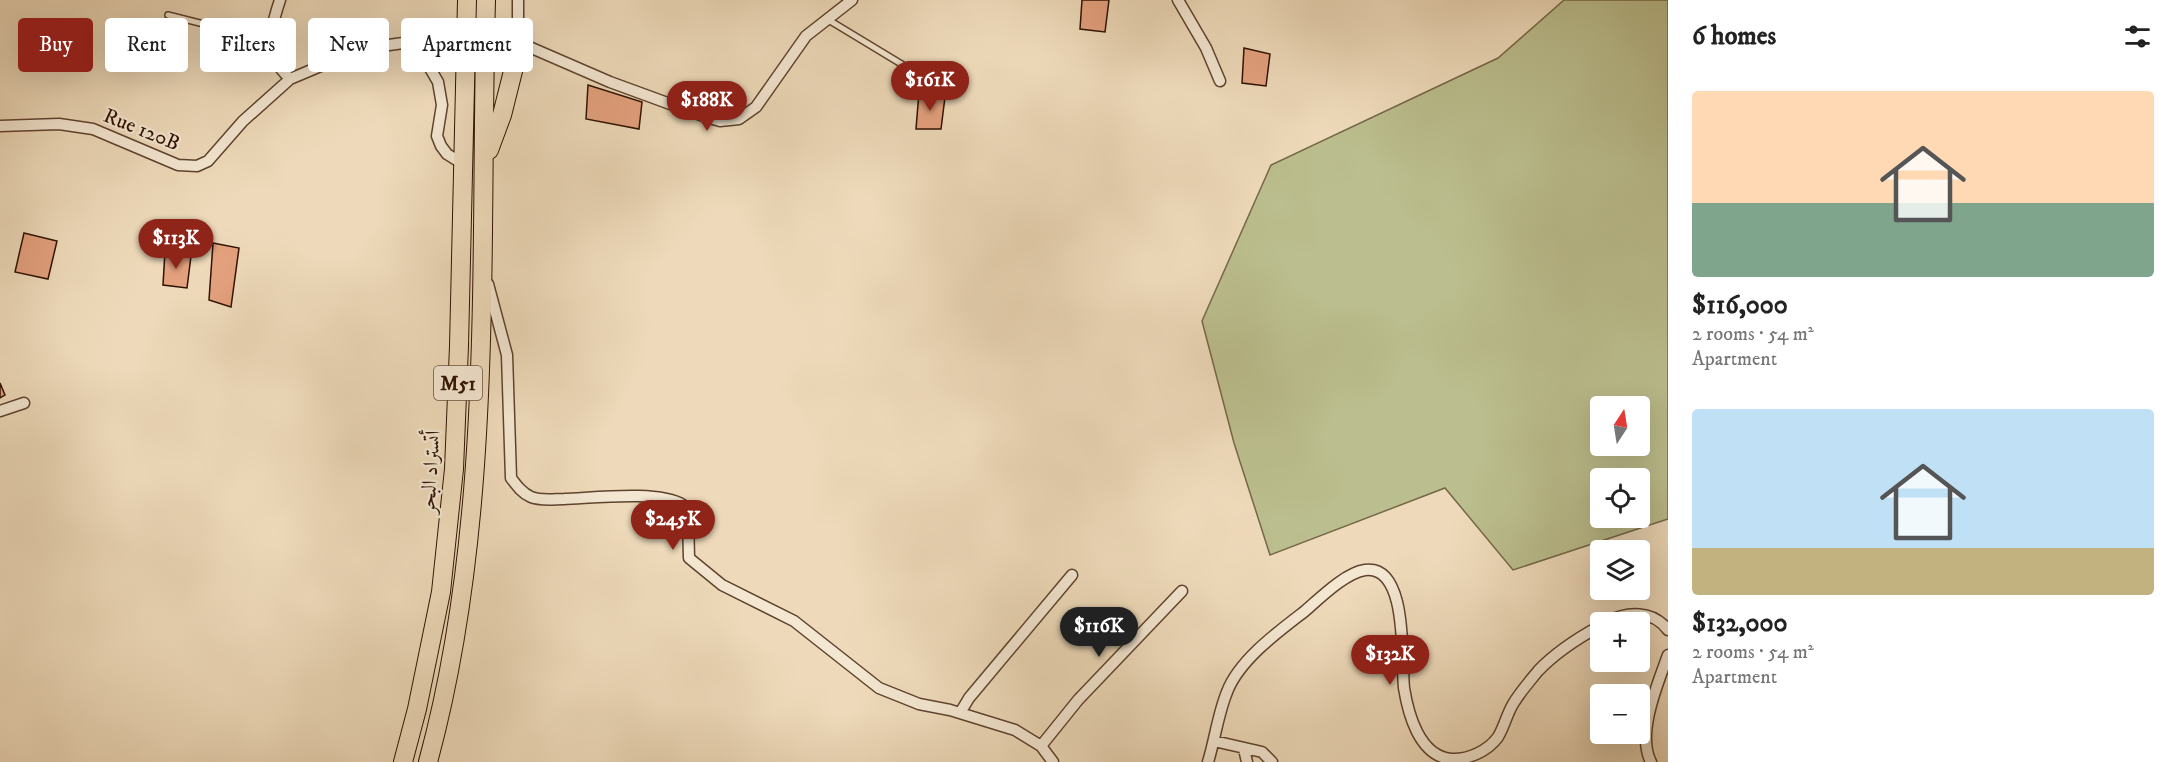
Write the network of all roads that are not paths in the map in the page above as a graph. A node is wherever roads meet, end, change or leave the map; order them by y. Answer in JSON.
{"nodes":[{"id":1,"x":280,"y":0,"type":"edge"},
{"id":2,"x":467,"y":0,"type":"edge"},
{"id":3,"x":486,"y":0,"type":"edge"},
{"id":4,"x":518,"y":0,"type":"edge"},
{"id":5,"x":852,"y":0,"type":"edge"},
{"id":6,"x":1178,"y":0,"type":"edge"},
{"id":7,"x":168,"y":15,"type":"dead end"},
{"id":8,"x":276,"y":18,"type":"edge"},
{"id":9,"x":518,"y":18,"type":"edge"},
{"id":10,"x":826,"y":18,"type":"junction"},
{"id":11,"x":200,"y":23,"type":"edge"},
{"id":12,"x":533,"y":49,"type":"edge"},
{"id":13,"x":908,"y":68,"type":"dead end"},
{"id":14,"x":284,"y":72,"type":"edge"},
{"id":15,"x":513,"y":72,"type":"edge"},
{"id":16,"x":290,"y":79,"type":"junction"},
{"id":17,"x":1220,"y":81,"type":"dead end"},
{"id":18,"x":0,"y":126,"type":"edge"},
{"id":19,"x":463,"y":164,"type":"junction"},
{"id":20,"x":483,"y":166,"type":"junction"},
{"id":21,"x":482,"y":264,"type":"junction"},
{"id":22,"x":24,"y":403,"type":"dead end"},
{"id":23,"x":0,"y":411,"type":"edge"},
{"id":24,"x":1072,"y":575,"type":"dead end"},
{"id":25,"x":1182,"y":591,"type":"dead end"},
{"id":26,"x":1650,"y":616,"type":"edge"},
{"id":27,"x":1668,"y":630,"type":"edge"},
{"id":28,"x":1590,"y":632,"type":"edge"},
{"id":29,"x":1668,"y":655,"type":"edge"},
{"id":30,"x":960,"y":713,"type":"junction"},
{"id":31,"x":1214,"y":741,"type":"junction"},
{"id":32,"x":1041,"y":746,"type":"junction"},
{"id":33,"x":1244,"y":749,"type":"junction"},
{"id":34,"x":403,"y":762,"type":"edge"},
{"id":35,"x":428,"y":762,"type":"edge"},
{"id":36,"x":1053,"y":762,"type":"edge"},
{"id":37,"x":1208,"y":762,"type":"edge"},
{"id":38,"x":1246,"y":762,"type":"edge"},
{"id":39,"x":1272,"y":762,"type":"edge"},
{"id":40,"x":1651,"y":762,"type":"edge"}],
"edges":[{"from":1,"to":8,"type":"street"},
{"from":2,"to":19,"type":"highway","name":"أتستراد البحر","number":"M51"},
{"from":3,"to":20,"type":"highway","name":"أتستراد البحر","number":"M51"},
{"from":4,"to":9,"type":"street"},
{"from":5,"to":10,"type":"street"},
{"from":6,"to":17,"type":"street"},
{"from":7,"to":11,"type":"lane"},
{"from":10,"to":12,"type":"street"},
{"from":10,"to":13,"type":"lane"},
{"from":14,"to":16,"type":"street"},
{"from":15,"to":20,"type":"highway"},
{"from":16,"to":18,"type":"street","name":"Rue 120B"},
{"from":16,"to":19,"type":"street","name":"Rue 120B"},
{"from":19,"to":34,"type":"highway","name":"أتستراد البحر","number":"M51"},
{"from":20,"to":21,"type":"highway","name":"أتستراد البحر","number":"M51"},
{"from":21,"to":30,"type":"street"},
{"from":21,"to":35,"type":"highway","name":"أتستراد البحر","number":"M51"},
{"from":22,"to":23,"type":"street"},
{"from":24,"to":30,"type":"street"},
{"from":25,"to":32,"type":"street"},
{"from":26,"to":27,"type":"street"},
{"from":28,"to":31,"type":"street"},
{"from":29,"to":40,"type":"street"},
{"from":30,"to":32,"type":"street"},
{"from":31,"to":33,"type":"street"},
{"from":31,"to":37,"type":"street"},
{"from":32,"to":36,"type":"street"},
{"from":33,"to":38,"type":"street"},
{"from":33,"to":39,"type":"street"}]}
